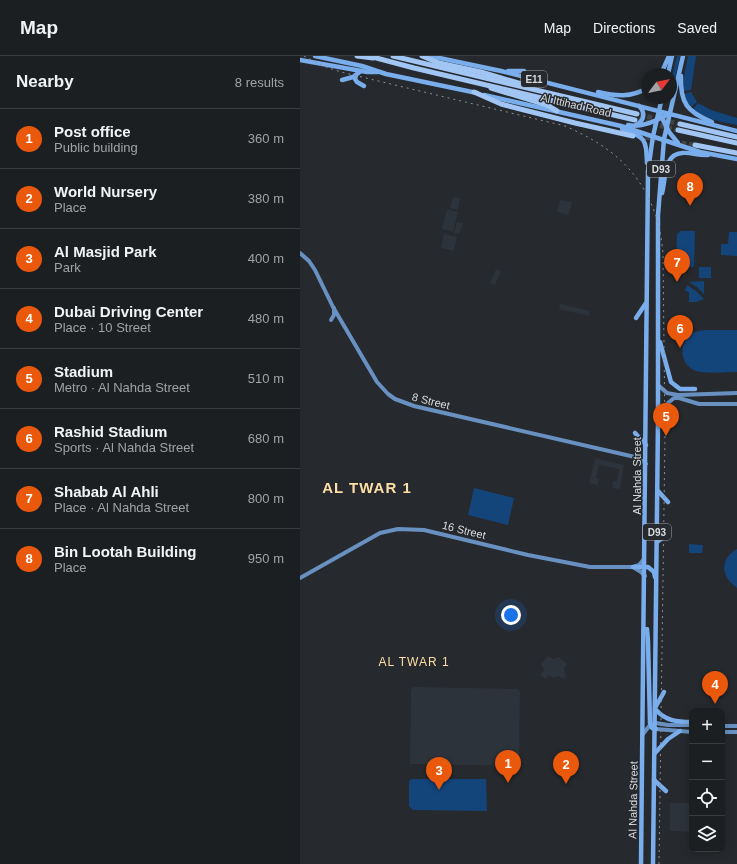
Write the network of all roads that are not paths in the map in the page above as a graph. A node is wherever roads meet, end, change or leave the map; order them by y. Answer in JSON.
{"nodes":[{"id":1,"x":315,"y":56,"type":"edge"},
{"id":2,"x":357,"y":56,"type":"edge"},
{"id":3,"x":369,"y":56,"type":"edge"},
{"id":4,"x":393,"y":56,"type":"edge"},
{"id":5,"x":422,"y":56,"type":"edge"},
{"id":6,"x":430,"y":56,"type":"edge"},
{"id":7,"x":671,"y":56,"type":"edge"},
{"id":8,"x":683,"y":56,"type":"edge"},
{"id":9,"x":376,"y":58,"type":"junction"},
{"id":10,"x":300,"y":60,"type":"edge"},
{"id":11,"x":681,"y":66,"type":"junction"},
{"id":12,"x":664,"y":68,"type":"edge"},
{"id":13,"x":669,"y":68,"type":"edge"},
{"id":14,"x":361,"y":71,"type":"junction"},
{"id":15,"x":501,"y":71,"type":"junction"},
{"id":16,"x":524,"y":71,"type":"dead end"},
{"id":17,"x":380,"y":72,"type":"junction"},
{"id":18,"x":356,"y":75,"type":"junction"},
{"id":19,"x":342,"y":80,"type":"dead end"},
{"id":20,"x":485,"y":85,"type":"junction"},
{"id":21,"x":364,"y":86,"type":"dead end"},
{"id":22,"x":572,"y":89,"type":"junction"},
{"id":23,"x":541,"y":90,"type":"junction"},
{"id":24,"x":641,"y":91,"type":"edge"},
{"id":25,"x":474,"y":92,"type":"junction"},
{"id":26,"x":661,"y":104,"type":"edge"},
{"id":27,"x":638,"y":105,"type":"junction"},
{"id":28,"x":557,"y":111,"type":"junction"},
{"id":29,"x":659,"y":111,"type":"junction"},
{"id":30,"x":637,"y":114,"type":"tunnel mouth"},
{"id":31,"x":670,"y":114,"type":"junction"},
{"id":32,"x":660,"y":119,"type":"junction"},
{"id":33,"x":635,"y":120,"type":"tunnel mouth"},
{"id":34,"x":610,"y":123,"type":"junction"},
{"id":35,"x":680,"y":124,"type":"tunnel mouth"},
{"id":36,"x":633,"y":126,"type":"junction"},
{"id":37,"x":723,"y":127,"type":"junction"},
{"id":38,"x":667,"y":129,"type":"junction"},
{"id":39,"x":678,"y":130,"type":"tunnel mouth"},
{"id":40,"x":737,"y":130,"type":"edge"},
{"id":41,"x":633,"y":136,"type":"tunnel mouth"},
{"id":42,"x":654,"y":136,"type":"junction"},
{"id":43,"x":737,"y":137,"type":"edge"},
{"id":44,"x":664,"y":139,"type":"junction"},
{"id":45,"x":737,"y":143,"type":"edge"},
{"id":46,"x":695,"y":145,"type":"tunnel mouth"},
{"id":47,"x":681,"y":146,"type":"junction"},
{"id":48,"x":737,"y":152,"type":"edge"},
{"id":49,"x":713,"y":154,"type":"junction"},
{"id":50,"x":737,"y":159,"type":"edge"},
{"id":51,"x":648,"y":171,"type":"junction"},
{"id":52,"x":659,"y":200,"type":"junction"},
{"id":53,"x":300,"y":253,"type":"edge"},
{"id":54,"x":647,"y":301,"type":"junction"},
{"id":55,"x":334,"y":308,"type":"junction"},
{"id":56,"x":636,"y":318,"type":"dead end"},
{"id":57,"x":331,"y":320,"type":"dead end"},
{"id":58,"x":658,"y":338,"type":"junction"},
{"id":59,"x":658,"y":385,"type":"junction"},
{"id":60,"x":695,"y":390,"type":"dead end"},
{"id":61,"x":737,"y":393,"type":"edge"},
{"id":62,"x":737,"y":404,"type":"edge"},
{"id":63,"x":658,"y":420,"type":"junction"},
{"id":64,"x":635,"y":434,"type":"dead end"},
{"id":65,"x":646,"y":445,"type":"junction"},
{"id":66,"x":646,"y":451,"type":"junction"},
{"id":67,"x":635,"y":457,"type":"junction"},
{"id":68,"x":646,"y":464,"type":"junction"},
{"id":69,"x":658,"y":492,"type":"junction"},
{"id":70,"x":668,"y":502,"type":"dead end"},
{"id":71,"x":668,"y":532,"type":"dead end"},
{"id":72,"x":657,"y":542,"type":"junction"},
{"id":73,"x":645,"y":557,"type":"junction"},
{"id":74,"x":633,"y":567,"type":"junction"},
{"id":75,"x":645,"y":567,"type":"junction"},
{"id":76,"x":645,"y":576,"type":"junction"},
{"id":77,"x":300,"y":578,"type":"edge"},
{"id":78,"x":644,"y":619,"type":"junction"},
{"id":79,"x":656,"y":637,"type":"junction"},
{"id":80,"x":664,"y":692,"type":"dead end"},
{"id":81,"x":656,"y":709,"type":"junction"},
{"id":82,"x":658,"y":723,"type":"junction"},
{"id":83,"x":689,"y":723,"type":"edge"},
{"id":84,"x":689,"y":724,"type":"edge"},
{"id":85,"x":650,"y":726,"type":"junction"},
{"id":86,"x":725,"y":726,"type":"edge"},
{"id":87,"x":737,"y":726,"type":"edge"},
{"id":88,"x":658,"y":730,"type":"junction"},
{"id":89,"x":680,"y":731,"type":"junction"},
{"id":90,"x":728,"y":732,"type":"joint"},
{"id":91,"x":737,"y":732,"type":"edge"},
{"id":92,"x":689,"y":733,"type":"edge"},
{"id":93,"x":643,"y":734,"type":"junction"},
{"id":94,"x":725,"y":734,"type":"edge"},
{"id":95,"x":655,"y":753,"type":"junction"},
{"id":96,"x":654,"y":780,"type":"junction"},
{"id":97,"x":666,"y":791,"type":"dead end"},
{"id":98,"x":641,"y":864,"type":"edge"},
{"id":99,"x":653,"y":864,"type":"edge"}],
"edges":[{"from":1,"to":17,"type":"main road","name":"Al Ittihad Road","number":"E11"},
{"from":2,"to":9,"type":"highway"},
{"from":3,"to":9,"type":"highway","name":"Al Ittihad Road","number":"E11"},
{"from":4,"to":23,"type":"highway","name":"Al Ittihad Road","number":"E11"},
{"from":5,"to":23,"type":"highway"},
{"from":6,"to":15,"type":"main road","name":"Al Ittihad Road","number":"E11"},
{"from":7,"to":12,"type":"main road"},
{"from":7,"to":13,"type":"main road"},
{"from":8,"to":11,"type":"main road","number":"D93"},
{"from":9,"to":20,"type":"highway","name":"Al Ittihad Road","number":"E11"},
{"from":10,"to":14,"type":"main road"},
{"from":11,"to":31,"type":"main road","number":"D93"},
{"from":11,"to":37,"type":"main road"},
{"from":14,"to":17,"type":"main road"},
{"from":14,"to":18,"type":"main road"},
{"from":15,"to":16,"type":"main road"},
{"from":15,"to":22,"type":"main road","name":"Al Ittihad Road","number":"E11"},
{"from":17,"to":25,"type":"main road","name":"Al Ittihad Road","number":"E11"},
{"from":18,"to":19,"type":"main road"},
{"from":18,"to":21,"type":"main road"},
{"from":20,"to":28,"type":"highway"},
{"from":20,"to":33,"type":"highway","name":"Al Ittihad Road","number":"E11"},
{"from":22,"to":24,"type":"main road"},
{"from":22,"to":27,"type":"main road","name":"Al Ittihad Road","number":"E11"},
{"from":23,"to":30,"type":"highway","name":"Al Ittihad Road","number":"E11"},
{"from":25,"to":28,"type":"main road","name":"Al Ittihad Road","number":"E11"},
{"from":25,"to":41,"type":"highway"},
{"from":26,"to":29,"type":"main road","number":"D93"},
{"from":27,"to":29,"type":"main road","name":"Al Ittihad Road","number":"E11"},
{"from":27,"to":36,"type":"main road"},
{"from":28,"to":34,"type":"main road","name":"Al Ittihad Road","number":"E11"},
{"from":29,"to":31,"type":"main road","name":"Al Ittihad Road","number":"E11"},
{"from":29,"to":32,"type":"main road","number":"D93"},
{"from":31,"to":32,"type":"main road"},
{"from":31,"to":37,"type":"main road","name":"Al Ittihad Road","number":"E11"},
{"from":31,"to":38,"type":"main road","number":"D93"},
{"from":32,"to":36,"type":"main road"},
{"from":32,"to":38,"type":"main road"},
{"from":32,"to":42,"type":"main road","number":"D93"},
{"from":34,"to":36,"type":"main road"},
{"from":34,"to":42,"type":"main road","name":"Al Ittihad Road","number":"E11"},
{"from":34,"to":51,"type":"main road"},
{"from":35,"to":43,"type":"highway"},
{"from":37,"to":40,"type":"main road","name":"Al Ittihad Road","number":"E11"},
{"from":38,"to":44,"type":"main road","number":"D93"},
{"from":38,"to":47,"type":"main road"},
{"from":39,"to":45,"type":"highway"},
{"from":42,"to":44,"type":"main road","name":"Al Ittihad Road","number":"E11"},
{"from":42,"to":51,"type":"main road","name":"Al Nahda Street","number":"D93"},
{"from":44,"to":47,"type":"main road","name":"Al Ittihad Road","number":"E11"},
{"from":44,"to":52,"type":"main road","name":"Al Nahda Street","number":"D93"},
{"from":46,"to":48,"type":"highway"},
{"from":47,"to":49,"type":"main road","name":"Al Ittihad Road","number":"E11"},
{"from":49,"to":50,"type":"main road","name":"Al Ittihad Road","number":"E11"},
{"from":49,"to":52,"type":"main road"},
{"from":51,"to":54,"type":"main road","name":"Al Nahda Street","number":"D93"},
{"from":52,"to":58,"type":"main road","name":"Al Nahda Street","number":"D93"},
{"from":53,"to":55,"type":"street","name":"8 Street"},
{"from":54,"to":56,"type":"main road"},
{"from":54,"to":65,"type":"main road","name":"Al Nahda Street","number":"D93"},
{"from":55,"to":57,"type":"street"},
{"from":55,"to":67,"type":"street","name":"8 Street"},
{"from":58,"to":59,"type":"main road","name":"Al Nahda Street","number":"D93"},
{"from":58,"to":60,"type":"main road"},
{"from":59,"to":61,"type":"street"},
{"from":59,"to":63,"type":"main road","name":"Al Nahda Street","number":"D93"},
{"from":62,"to":63,"type":"street"},
{"from":63,"to":69,"type":"main road","name":"Al Nahda Street","number":"D93"},
{"from":64,"to":65,"type":"main road"},
{"from":65,"to":66,"type":"main road","name":"Al Nahda Street","number":"D93"},
{"from":66,"to":67,"type":"street"},
{"from":66,"to":68,"type":"main road","name":"Al Nahda Street","number":"D93"},
{"from":67,"to":68,"type":"street","name":"8 Street"},
{"from":68,"to":73,"type":"main road","name":"Al Nahda Street","number":"D93"},
{"from":69,"to":70,"type":"main road"},
{"from":69,"to":72,"type":"main road","name":"Al Nahda Street","number":"D93"},
{"from":71,"to":72,"type":"main road"},
{"from":72,"to":79,"type":"main road","name":"Al Nahda Street","number":"D93"},
{"from":73,"to":74,"type":"street"},
{"from":73,"to":75,"type":"main road","name":"Al Nahda Street","number":"D93"},
{"from":74,"to":75,"type":"main road"},
{"from":74,"to":76,"type":"street"},
{"from":74,"to":77,"type":"street","name":"16 Street"},
{"from":75,"to":76,"type":"main road","name":"Al Nahda Street","number":"D93"},
{"from":75,"to":79,"type":"main road"},
{"from":76,"to":78,"type":"main road","name":"Al Nahda Street","number":"D93"},
{"from":78,"to":85,"type":"main road"},
{"from":78,"to":93,"type":"main road","name":"Al Nahda Street","number":"D93"},
{"from":79,"to":81,"type":"main road","name":"Al Nahda Street","number":"D93"},
{"from":80,"to":81,"type":"main road"},
{"from":81,"to":82,"type":"main road","name":"Al Nahda Street","number":"D93"},
{"from":81,"to":83,"type":"main road"},
{"from":82,"to":84,"type":"street"},
{"from":82,"to":85,"type":"street"},
{"from":82,"to":88,"type":"main road","name":"Al Nahda Street","number":"D93"},
{"from":85,"to":88,"type":"main road"},
{"from":85,"to":93,"type":"street"},
{"from":86,"to":87,"type":"street"},
{"from":88,"to":89,"type":"street"},
{"from":88,"to":95,"type":"main road","name":"Al Nahda Street","number":"D93"},
{"from":89,"to":92,"type":"street"},
{"from":89,"to":95,"type":"main road"},
{"from":90,"to":91,"type":"street"},
{"from":90,"to":94,"type":"street"},
{"from":93,"to":98,"type":"main road","name":"Al Nahda Street","number":"D93"},
{"from":95,"to":96,"type":"main road","name":"Al Nahda Street","number":"D93"},
{"from":96,"to":97,"type":"main road"},
{"from":96,"to":99,"type":"main road","name":"Al Nahda Street","number":"D93"}]}
